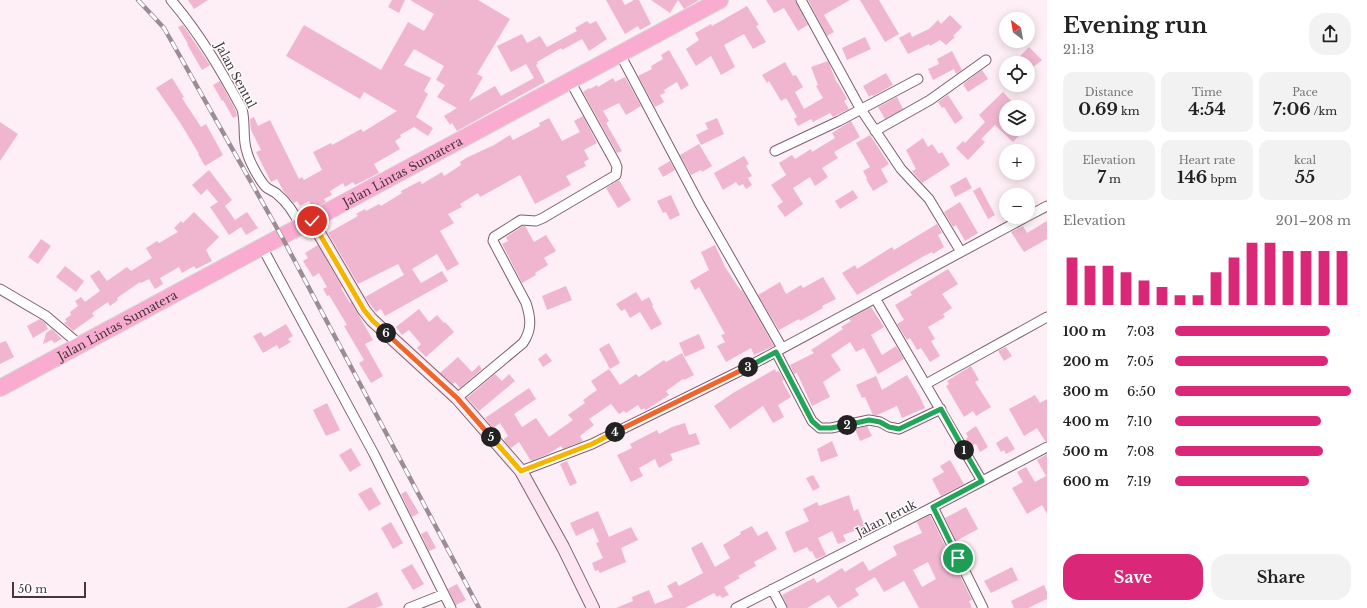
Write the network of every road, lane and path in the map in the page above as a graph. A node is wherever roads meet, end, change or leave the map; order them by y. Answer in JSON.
{"nodes":[{"id":1,"x":171,"y":0,"type":"edge"},
{"id":2,"x":720,"y":0,"type":"edge"},
{"id":3,"x":801,"y":0,"type":"edge"},
{"id":4,"x":620,"y":54,"type":"junction"},
{"id":5,"x":986,"y":60,"type":"dead end"},
{"id":6,"x":918,"y":79,"type":"dead end"},
{"id":7,"x":570,"y":82,"type":"junction"},
{"id":8,"x":860,"y":108,"type":"junction"},
{"id":9,"x":875,"y":131,"type":"junction"},
{"id":10,"x":775,"y":151,"type":"dead end"},
{"id":11,"x":1047,"y":206,"type":"edge"},
{"id":12,"x":1035,"y":213,"type":"edge"},
{"id":13,"x":306,"y":224,"type":"junction"},
{"id":14,"x":1014,"y":224,"type":"edge"},
{"id":15,"x":262,"y":247,"type":"junction"},
{"id":16,"x":961,"y":252,"type":"junction"},
{"id":17,"x":0,"y":290,"type":"edge"},
{"id":18,"x":875,"y":298,"type":"junction"},
{"id":19,"x":1047,"y":317,"type":"edge"},
{"id":20,"x":80,"y":345,"type":"junction"},
{"id":21,"x":779,"y":350,"type":"junction"},
{"id":22,"x":926,"y":384,"type":"junction"},
{"id":23,"x":0,"y":388,"type":"edge"},
{"id":24,"x":457,"y":398,"type":"junction"},
{"id":25,"x":941,"y":409,"type":"junction"},
{"id":26,"x":1047,"y":448,"type":"edge"},
{"id":27,"x":521,"y":471,"type":"junction"},
{"id":28,"x":982,"y":481,"type":"junction"},
{"id":29,"x":933,"y":507,"type":"junction"},
{"id":30,"x":772,"y":589,"type":"junction"},
{"id":31,"x":444,"y":594,"type":"junction"},
{"id":32,"x":409,"y":608,"type":"edge"},
{"id":33,"x":451,"y":608,"type":"edge"},
{"id":34,"x":593,"y":608,"type":"edge"},
{"id":35,"x":736,"y":608,"type":"edge"},
{"id":36,"x":782,"y":608,"type":"edge"},
{"id":37,"x":983,"y":608,"type":"edge"}],
"edges":[{"from":1,"to":13,"type":"street","name":"Jalan Sentul"},
{"from":2,"to":4,"type":"highway","name":"Jalan Lintas Sumatera"},
{"from":3,"to":8,"type":"street"},
{"from":4,"to":7,"type":"highway","name":"Jalan Lintas Sumatera"},
{"from":4,"to":21,"type":"street"},
{"from":5,"to":9,"type":"street"},
{"from":6,"to":8,"type":"street"},
{"from":7,"to":13,"type":"highway","name":"Jalan Lintas Sumatera"},
{"from":7,"to":24,"type":"street"},
{"from":8,"to":9,"type":"street"},
{"from":8,"to":10,"type":"street"},
{"from":9,"to":16,"type":"street"},
{"from":11,"to":12,"type":"street"},
{"from":13,"to":15,"type":"highway","name":"Jalan Lintas Sumatera"},
{"from":13,"to":24,"type":"street"},
{"from":14,"to":16,"type":"street"},
{"from":15,"to":20,"type":"highway","name":"Jalan Lintas Sumatera"},
{"from":15,"to":31,"type":"street"},
{"from":16,"to":18,"type":"street"},
{"from":17,"to":20,"type":"street"},
{"from":18,"to":21,"type":"street"},
{"from":18,"to":22,"type":"street"},
{"from":19,"to":22,"type":"street"},
{"from":20,"to":23,"type":"highway","name":"Jalan Lintas Sumatera"},
{"from":21,"to":25,"type":"street"},
{"from":21,"to":27,"type":"street"},
{"from":22,"to":25,"type":"street"},
{"from":24,"to":27,"type":"street"},
{"from":25,"to":28,"type":"street"},
{"from":26,"to":28,"type":"street","name":"Jalan Jeruk"},
{"from":27,"to":34,"type":"street"},
{"from":28,"to":29,"type":"street","name":"Jalan Jeruk"},
{"from":29,"to":30,"type":"street","name":"Jalan Jeruk"},
{"from":29,"to":37,"type":"street"},
{"from":30,"to":35,"type":"street","name":"Jalan Jeruk"},
{"from":30,"to":36,"type":"street"},
{"from":31,"to":32,"type":"street"},
{"from":31,"to":33,"type":"street"}]}
